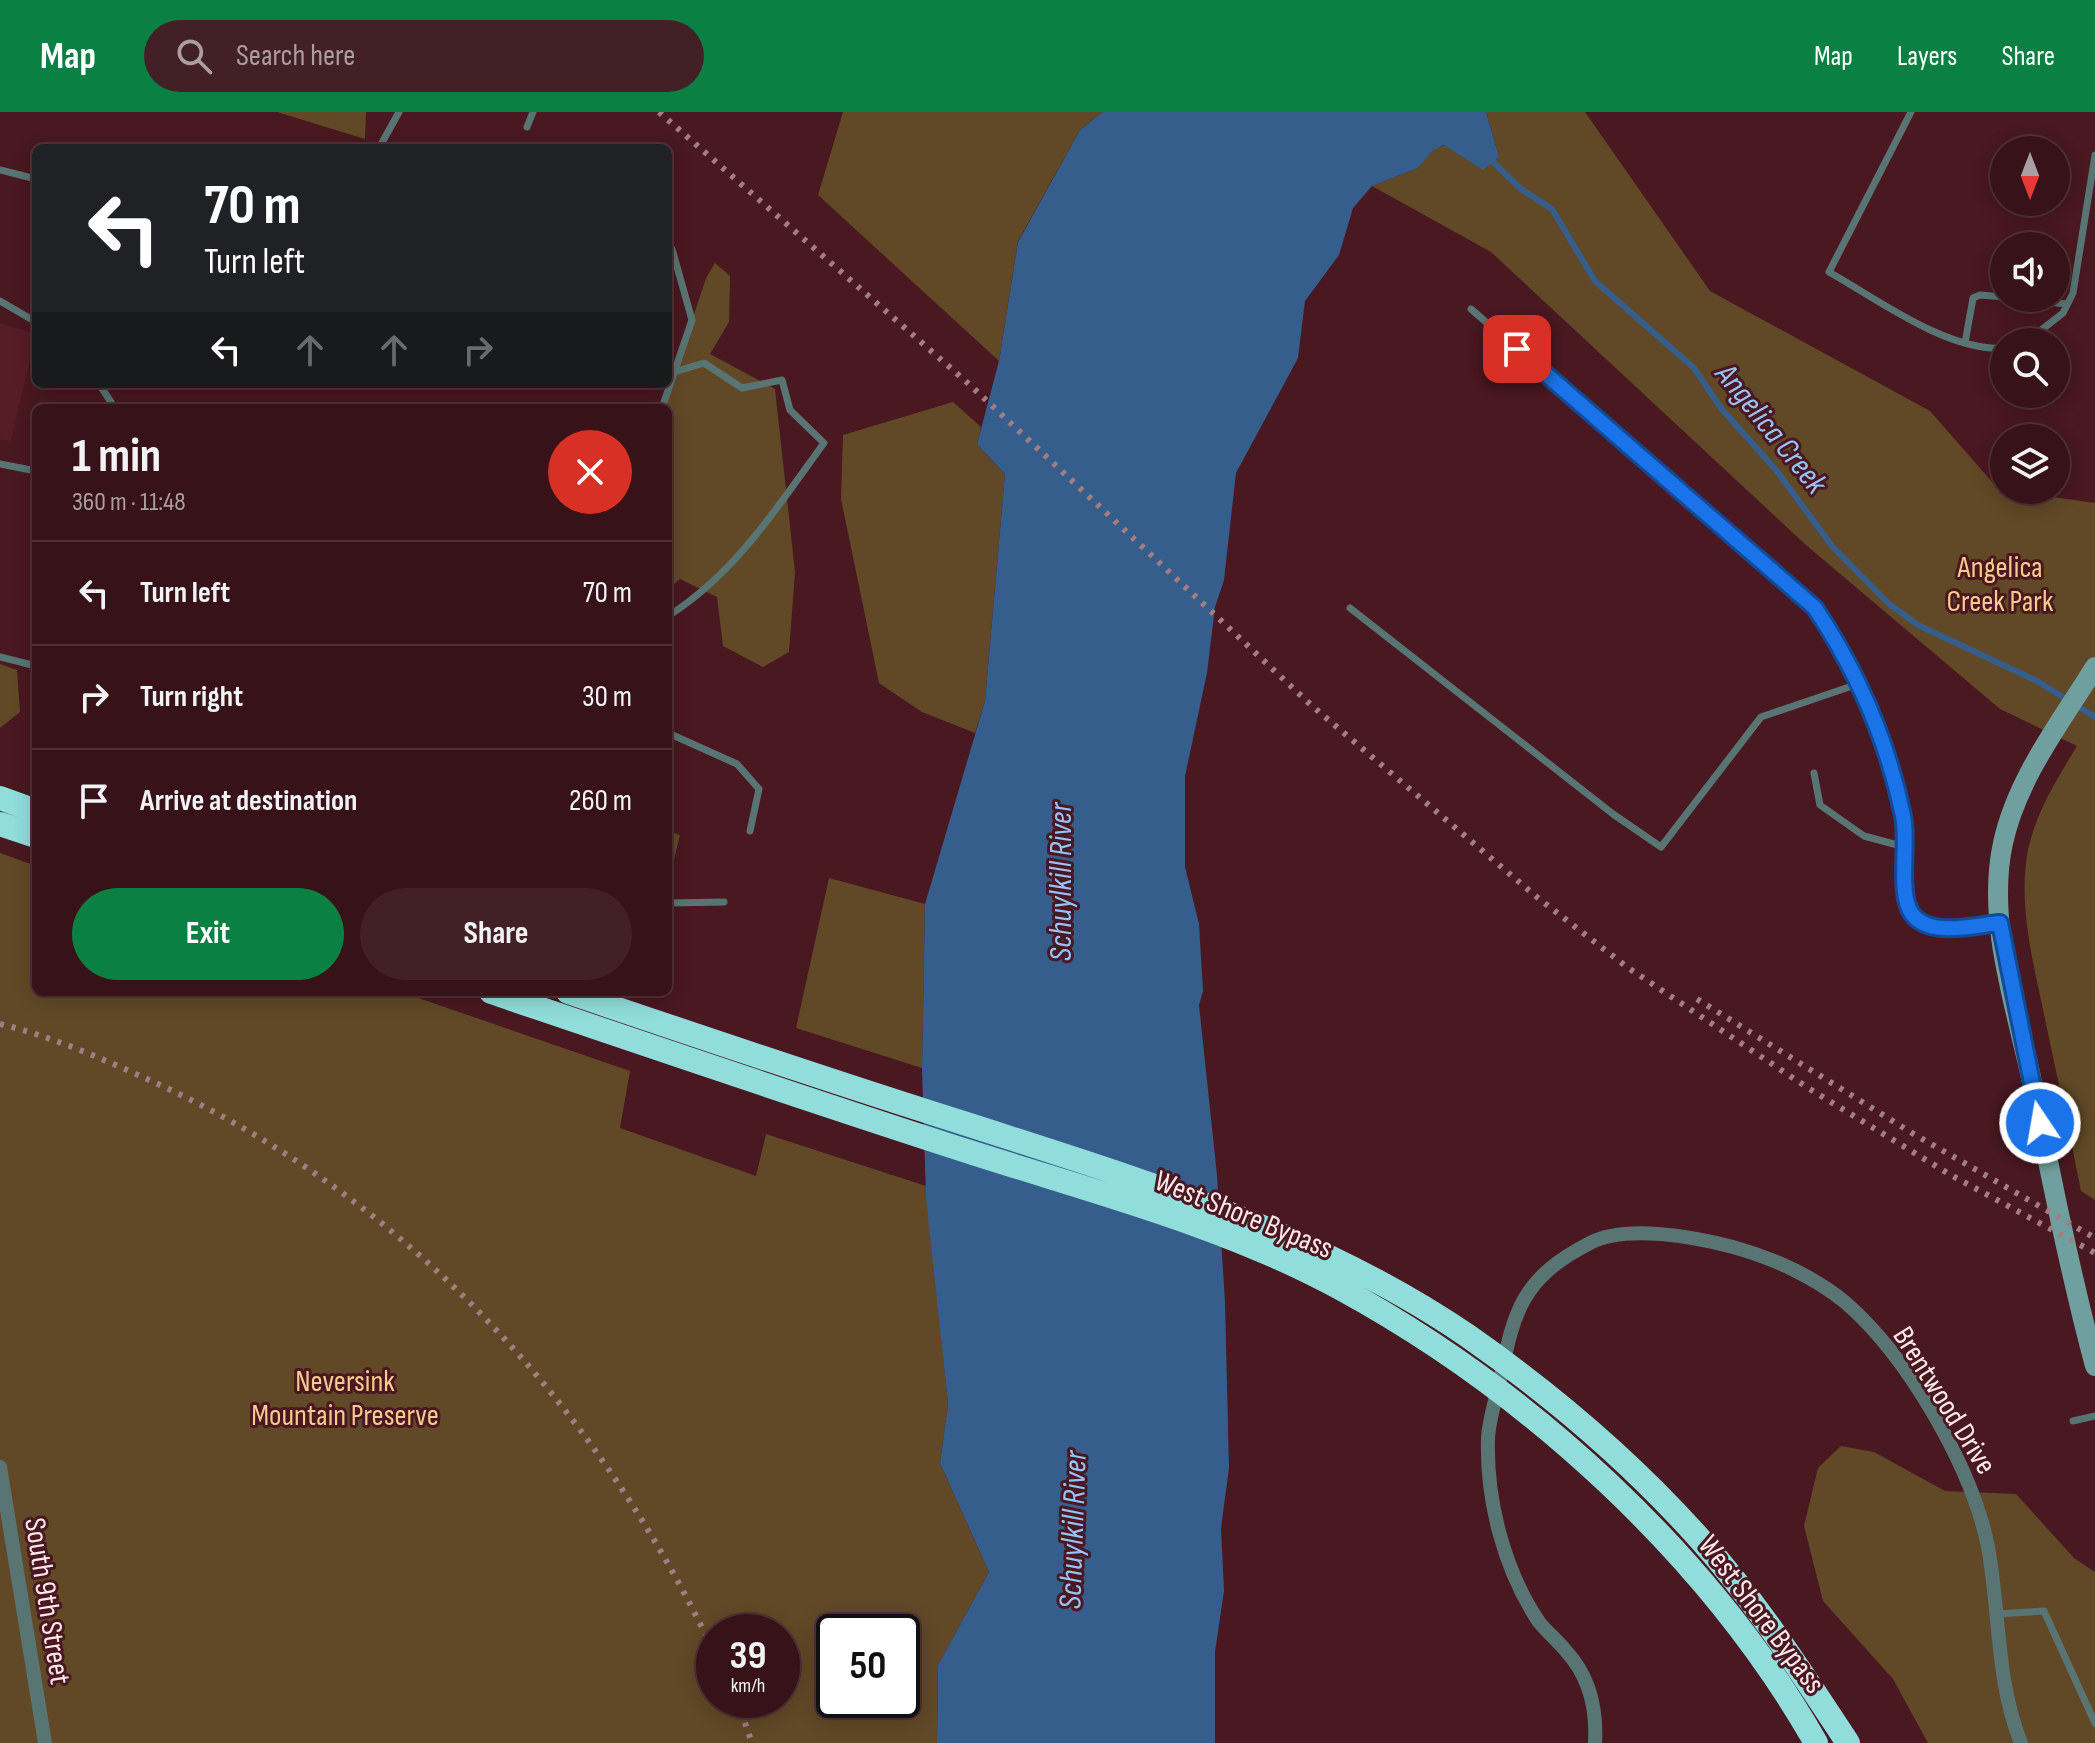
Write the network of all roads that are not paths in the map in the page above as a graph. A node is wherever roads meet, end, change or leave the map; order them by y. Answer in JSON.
{"nodes":[{"id":1,"x":399,"y":112,"type":"edge"},
{"id":2,"x":533,"y":112,"type":"edge"},
{"id":3,"x":1911,"y":112,"type":"edge"},
{"id":4,"x":527,"y":127,"type":"dead end"},
{"id":5,"x":381,"y":144,"type":"edge"},
{"id":6,"x":2095,"y":155,"type":"edge"},
{"id":7,"x":0,"y":170,"type":"edge"},
{"id":8,"x":32,"y":178,"type":"edge"},
{"id":9,"x":672,"y":249,"type":"edge"},
{"id":10,"x":1990,"y":296,"type":"edge"},
{"id":11,"x":2070,"y":298,"type":"edge"},
{"id":12,"x":0,"y":301,"type":"edge"},
{"id":13,"x":1471,"y":309,"type":"dead end"},
{"id":14,"x":2063,"y":312,"type":"edge"},
{"id":15,"x":32,"y":320,"type":"edge"},
{"id":16,"x":2044,"y":328,"type":"edge"},
{"id":17,"x":1965,"y":343,"type":"junction"},
{"id":18,"x":1990,"y":346,"type":"edge"},
{"id":19,"x":674,"y":372,"type":"junction"},
{"id":20,"x":672,"y":378,"type":"edge"},
{"id":21,"x":0,"y":464,"type":"edge"},
{"id":22,"x":32,"y":470,"type":"edge"},
{"id":23,"x":1350,"y":608,"type":"dead end"},
{"id":24,"x":672,"y":613,"type":"edge"},
{"id":25,"x":0,"y":657,"type":"edge"},
{"id":26,"x":32,"y":665,"type":"edge"},
{"id":27,"x":2094,"y":668,"type":"edge"},
{"id":28,"x":1858,"y":684,"type":"junction"},
{"id":29,"x":672,"y":735,"type":"edge"},
{"id":30,"x":1814,"y":773,"type":"dead end"},
{"id":31,"x":0,"y":798,"type":"edge"},
{"id":32,"x":32,"y":810,"type":"edge"},
{"id":33,"x":0,"y":824,"type":"edge"},
{"id":34,"x":750,"y":831,"type":"dead end"},
{"id":35,"x":32,"y":835,"type":"edge"},
{"id":36,"x":1905,"y":847,"type":"junction"},
{"id":37,"x":724,"y":902,"type":"dead end"},
{"id":38,"x":672,"y":903,"type":"edge"},
{"id":39,"x":2000,"y":923,"type":"junction"},
{"id":40,"x":503,"y":996,"type":"edge"},
{"id":41,"x":580,"y":996,"type":"edge"},
{"id":42,"x":2095,"y":1366,"type":"edge"},
{"id":43,"x":2095,"y":1416,"type":"edge"},
{"id":44,"x":2073,"y":1421,"type":"dead end"},
{"id":45,"x":0,"y":1467,"type":"edge"},
{"id":46,"x":1997,"y":1614,"type":"junction"},
{"id":47,"x":2095,"y":1723,"type":"edge"},
{"id":48,"x":45,"y":1743,"type":"edge"},
{"id":49,"x":1595,"y":1743,"type":"edge"},
{"id":50,"x":1816,"y":1743,"type":"edge"},
{"id":51,"x":1848,"y":1743,"type":"edge"},
{"id":52,"x":2021,"y":1743,"type":"edge"}],
"edges":[{"from":1,"to":5,"type":"lane"},
{"from":2,"to":4,"type":"lane"},
{"from":3,"to":17,"type":"lane"},
{"from":6,"to":11,"type":"lane"},
{"from":7,"to":8,"type":"lane"},
{"from":9,"to":19,"type":"lane"},
{"from":10,"to":17,"type":"lane"},
{"from":12,"to":15,"type":"lane"},
{"from":13,"to":28,"type":"lane"},
{"from":14,"to":16,"type":"lane"},
{"from":17,"to":18,"type":"lane"},
{"from":19,"to":20,"type":"lane"},
{"from":19,"to":24,"type":"lane"},
{"from":21,"to":22,"type":"lane"},
{"from":23,"to":28,"type":"lane"},
{"from":25,"to":26,"type":"lane"},
{"from":27,"to":39,"type":"main road"},
{"from":28,"to":36,"type":"lane"},
{"from":29,"to":34,"type":"lane"},
{"from":30,"to":36,"type":"lane"},
{"from":31,"to":32,"type":"highway"},
{"from":33,"to":35,"type":"highway"},
{"from":36,"to":39,"type":"lane"},
{"from":37,"to":38,"type":"lane"},
{"from":39,"to":42,"type":"main road"},
{"from":40,"to":50,"type":"highway","name":"West Shore Bypass"},
{"from":41,"to":51,"type":"highway","name":"West Shore Bypass"},
{"from":43,"to":44,"type":"lane"},
{"from":45,"to":48,"type":"street","name":"South 9th Street"},
{"from":46,"to":47,"type":"lane"},
{"from":46,"to":49,"type":"street","name":"Brentwood Drive"},
{"from":46,"to":52,"type":"street","name":"Brentwood Drive"}]}
